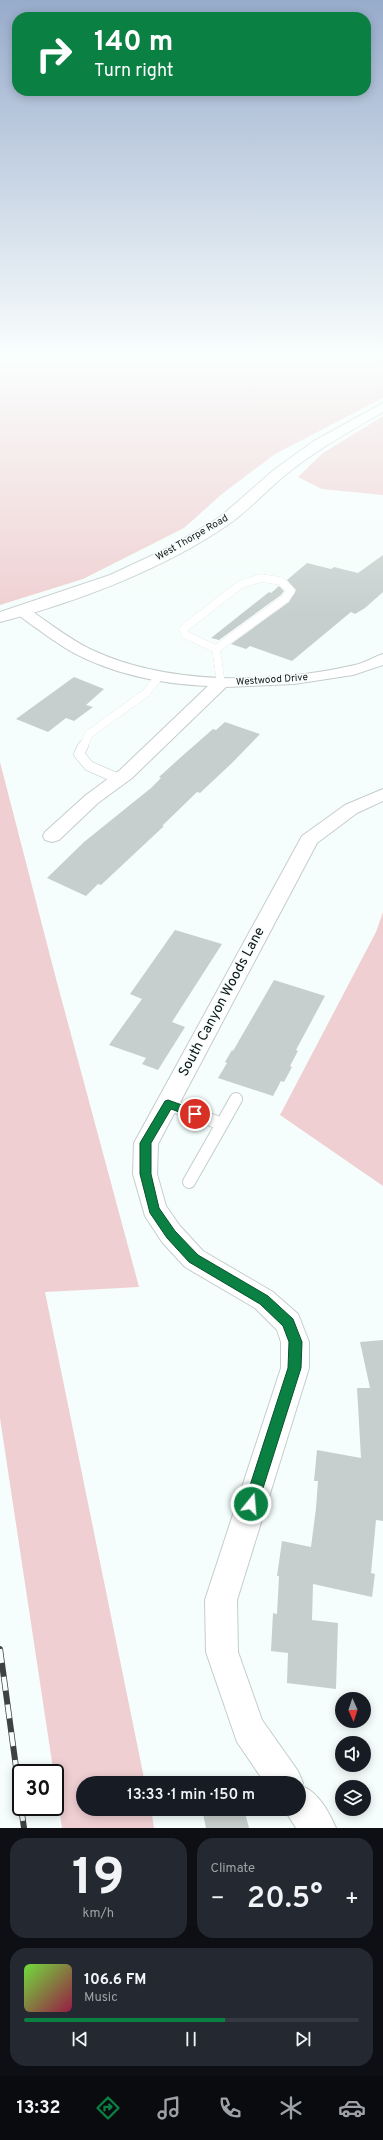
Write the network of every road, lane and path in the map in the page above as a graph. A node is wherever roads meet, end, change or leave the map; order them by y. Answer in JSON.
{"nodes":[{"id":1,"x":317,"y":445,"type":"edge"},
{"id":2,"x":22,"y":612,"type":"junction"},
{"id":3,"x":0,"y":617,"type":"edge"},
{"id":4,"x":216,"y":649,"type":"junction"},
{"id":5,"x":383,"y":660,"type":"edge"},
{"id":6,"x":159,"y":676,"type":"junction"},
{"id":7,"x":220,"y":683,"type":"junction"},
{"id":8,"x":119,"y":779,"type":"junction"},
{"id":9,"x":383,"y":794,"type":"edge"},
{"id":10,"x":52,"y":836,"type":"dead end"},
{"id":11,"x":236,"y":1099,"type":"dead end"},
{"id":12,"x":168,"y":1104,"type":"junction"},
{"id":13,"x":222,"y":1124,"type":"junction"},
{"id":14,"x":189,"y":1182,"type":"dead end"},
{"id":15,"x":281,"y":1776,"type":"edge"},
{"id":16,"x":306,"y":1812,"type":"edge"},
{"id":17,"x":318,"y":1828,"type":"edge"}],
"edges":[{"from":1,"to":2,"type":"street","name":"West Thorpe Road"},
{"from":2,"to":3,"type":"street","name":"West Thorpe Road"},
{"from":2,"to":6,"type":"street","name":"Westwood Drive"},
{"from":4,"to":4,"type":"lane"},
{"from":4,"to":7,"type":"lane"},
{"from":5,"to":7,"type":"street","name":"Westwood Drive"},
{"from":6,"to":7,"type":"street","name":"Westwood Drive"},
{"from":6,"to":8,"type":"lane"},
{"from":7,"to":8,"type":"street"},
{"from":8,"to":10,"type":"street"},
{"from":9,"to":12,"type":"street","name":"South Canyon Woods Lane"},
{"from":11,"to":13,"type":"lane"},
{"from":12,"to":13,"type":"lane"},
{"from":12,"to":15,"type":"street","name":"South Canyon Woods Lane"},
{"from":13,"to":14,"type":"lane"},
{"from":16,"to":17,"type":"street"}]}
